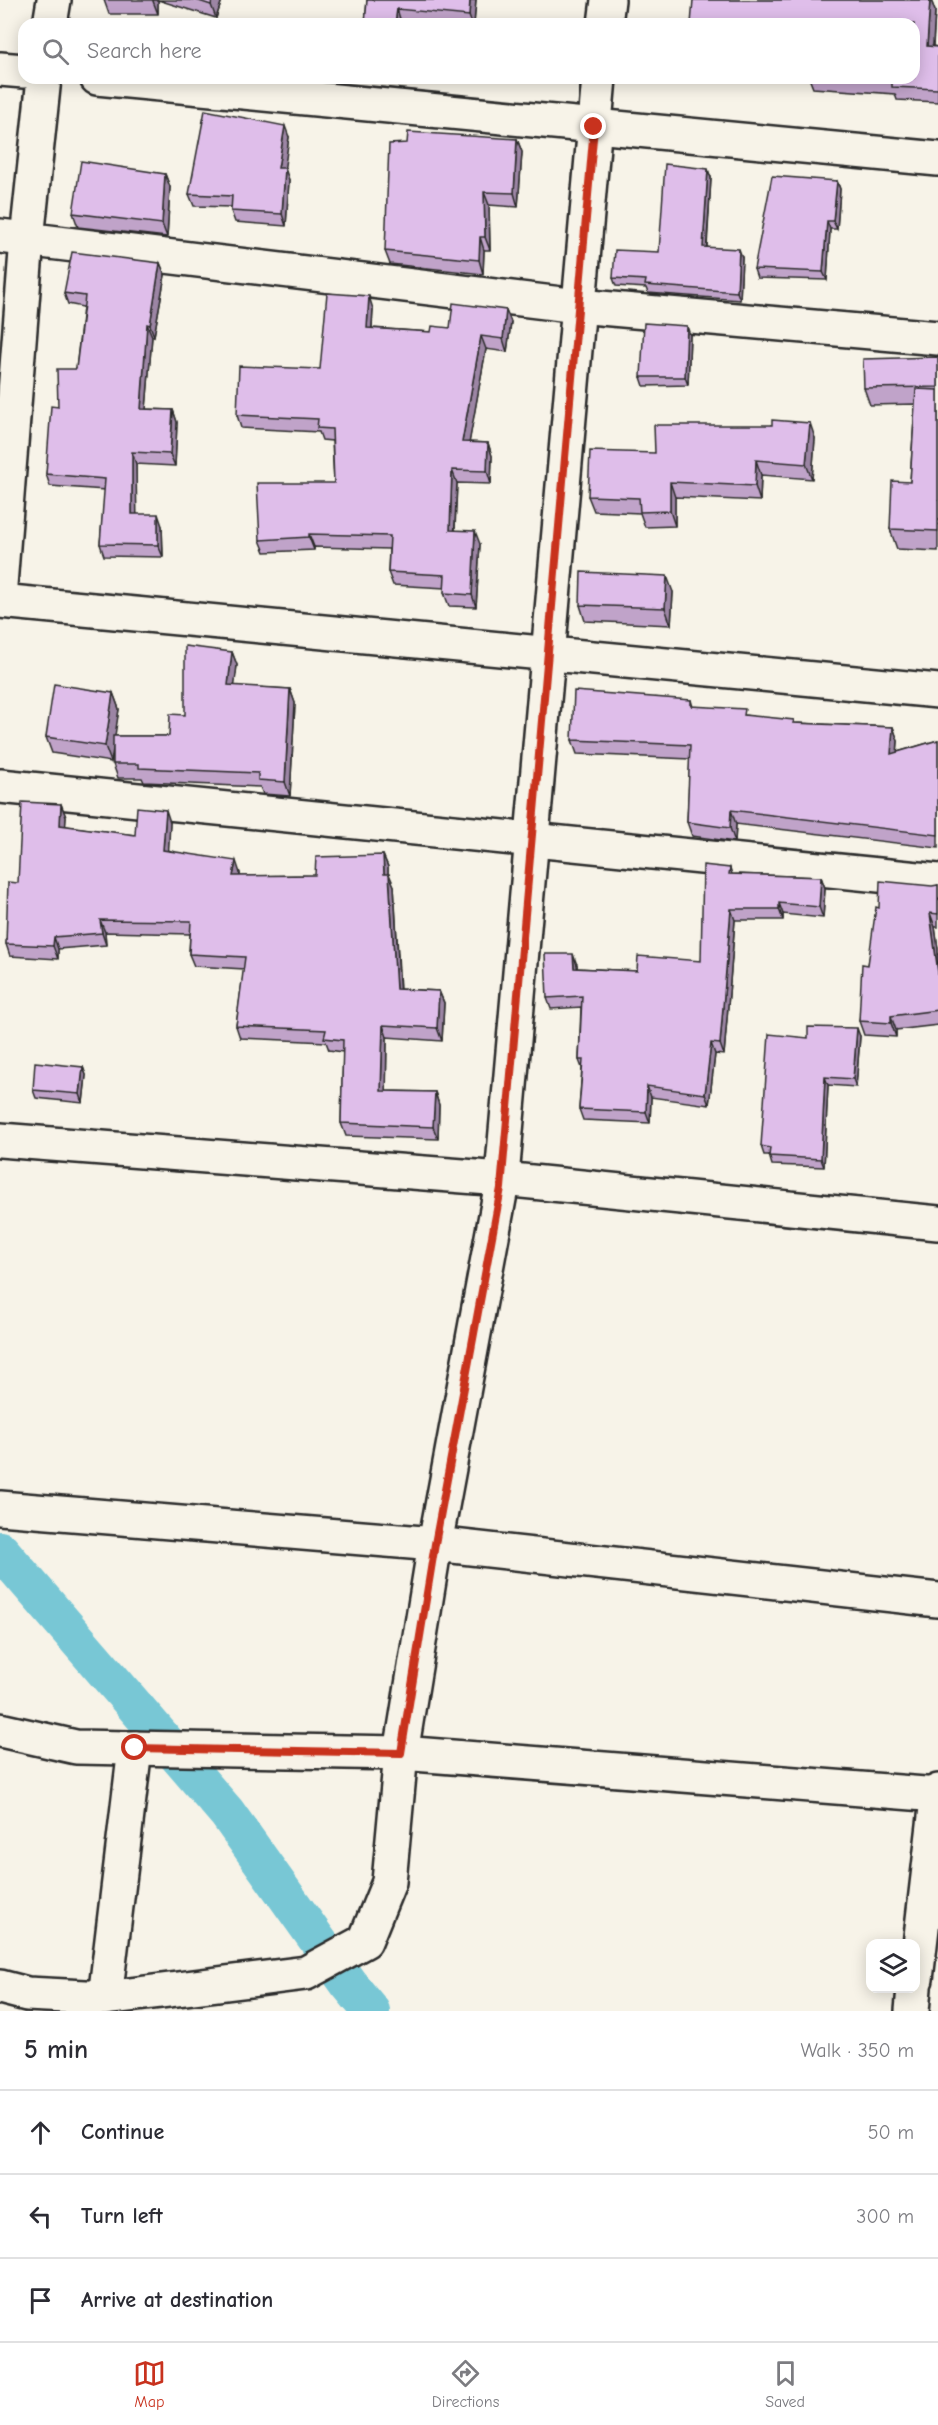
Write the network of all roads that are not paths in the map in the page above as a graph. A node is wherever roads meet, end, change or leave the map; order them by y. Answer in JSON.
{"nodes":[{"id":1,"x":54,"y":0,"type":"edge"},
{"id":2,"x":608,"y":0,"type":"edge"},
{"id":3,"x":52,"y":18,"type":"edge"},
{"id":4,"x":606,"y":18,"type":"edge"},
{"id":5,"x":0,"y":69,"type":"edge"},
{"id":6,"x":18,"y":70,"type":"edge"},
{"id":7,"x":43,"y":84,"type":"edge"},
{"id":8,"x":158,"y":84,"type":"edge"},
{"id":9,"x":598,"y":84,"type":"edge"},
{"id":10,"x":594,"y":127,"type":"junction"},
{"id":11,"x":938,"y":159,"type":"edge"},
{"id":12,"x":14,"y":238,"type":"edge"},
{"id":13,"x":578,"y":306,"type":"junction"},
{"id":14,"x":938,"y":339,"type":"edge"},
{"id":15,"x":0,"y":585,"type":"edge"},
{"id":16,"x":0,"y":601,"type":"edge"},
{"id":17,"x":548,"y":655,"type":"junction"},
{"id":18,"x":938,"y":691,"type":"edge"},
{"id":19,"x":0,"y":786,"type":"edge"},
{"id":20,"x":532,"y":839,"type":"junction"},
{"id":21,"x":938,"y":881,"type":"edge"},
{"id":22,"x":0,"y":1140,"type":"edge"},
{"id":23,"x":502,"y":1179,"type":"junction"},
{"id":24,"x":938,"y":1223,"type":"edge"},
{"id":25,"x":0,"y":1508,"type":"edge"},
{"id":26,"x":435,"y":1544,"type":"junction"},
{"id":27,"x":938,"y":1600,"type":"edge"},
{"id":28,"x":0,"y":1730,"type":"edge"},
{"id":29,"x":135,"y":1748,"type":"junction"},
{"id":30,"x":401,"y":1753,"type":"junction"},
{"id":31,"x":938,"y":1794,"type":"edge"},
{"id":32,"x":920,"y":1939,"type":"edge"},
{"id":33,"x":914,"y":1993,"type":"edge"},
{"id":34,"x":16,"y":1997,"type":"edge"},
{"id":35,"x":105,"y":1998,"type":"junction"},
{"id":36,"x":912,"y":2011,"type":"edge"}],
"edges":[{"from":1,"to":3,"type":"street"},
{"from":2,"to":4,"type":"street"},
{"from":5,"to":6,"type":"street"},
{"from":7,"to":12,"type":"street"},
{"from":8,"to":10,"type":"street"},
{"from":9,"to":10,"type":"street"},
{"from":10,"to":11,"type":"street"},
{"from":10,"to":13,"type":"street"},
{"from":12,"to":13,"type":"street"},
{"from":12,"to":15,"type":"street"},
{"from":13,"to":14,"type":"street"},
{"from":13,"to":17,"type":"street"},
{"from":16,"to":17,"type":"street"},
{"from":17,"to":18,"type":"street"},
{"from":17,"to":20,"type":"street"},
{"from":19,"to":20,"type":"street"},
{"from":20,"to":21,"type":"street"},
{"from":20,"to":23,"type":"street"},
{"from":22,"to":23,"type":"street"},
{"from":23,"to":24,"type":"street"},
{"from":23,"to":26,"type":"street"},
{"from":25,"to":26,"type":"street"},
{"from":26,"to":27,"type":"street"},
{"from":26,"to":30,"type":"street"},
{"from":28,"to":29,"type":"street"},
{"from":29,"to":30,"type":"street"},
{"from":29,"to":35,"type":"street"},
{"from":30,"to":31,"type":"street"},
{"from":30,"to":35,"type":"street"},
{"from":31,"to":32,"type":"street"},
{"from":33,"to":36,"type":"street"},
{"from":34,"to":35,"type":"street"}]}
